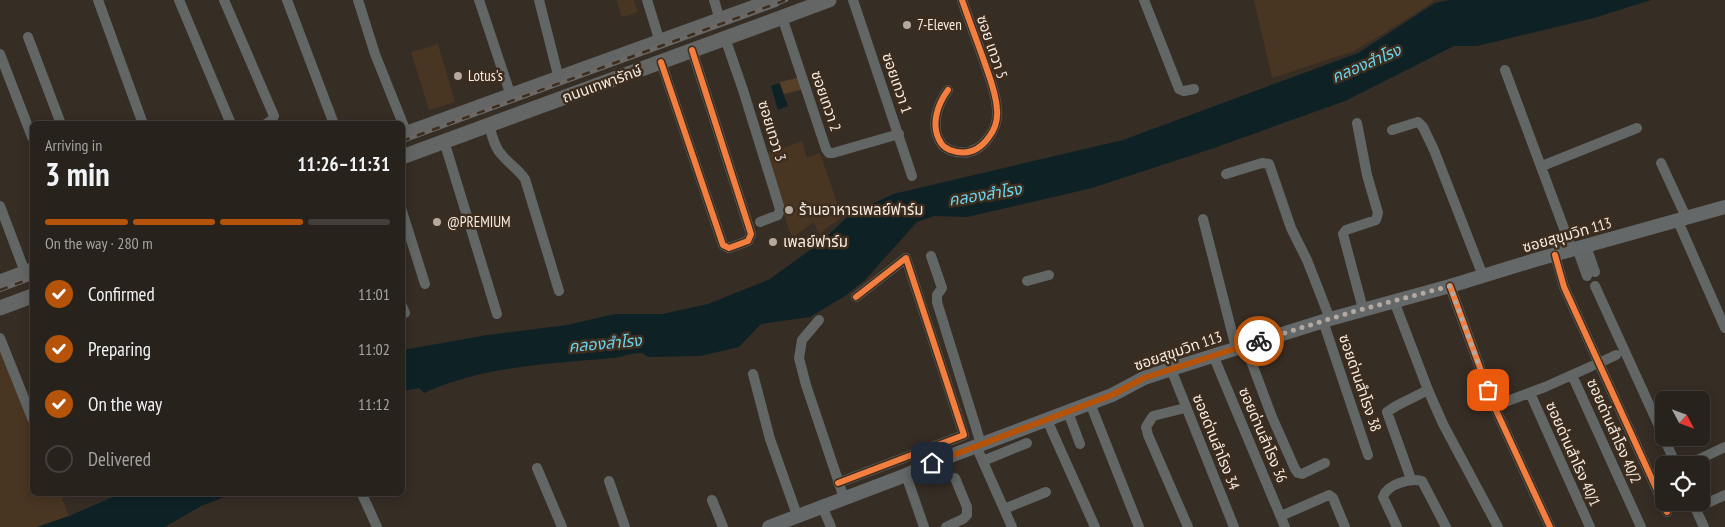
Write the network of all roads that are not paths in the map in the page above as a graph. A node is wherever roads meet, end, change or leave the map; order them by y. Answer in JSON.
{"nodes":[{"id":1,"x":98,"y":0,"type":"edge"},
{"id":2,"x":180,"y":0,"type":"edge"},
{"id":3,"x":224,"y":0,"type":"edge"},
{"id":4,"x":287,"y":0,"type":"edge"},
{"id":5,"x":358,"y":0,"type":"edge"},
{"id":6,"x":479,"y":0,"type":"edge"},
{"id":7,"x":539,"y":0,"type":"edge"},
{"id":8,"x":647,"y":0,"type":"edge"},
{"id":9,"x":714,"y":0,"type":"edge"},
{"id":10,"x":774,"y":0,"type":"edge"},
{"id":11,"x":829,"y":0,"type":"edge"},
{"id":12,"x":853,"y":0,"type":"edge"},
{"id":13,"x":962,"y":0,"type":"edge"},
{"id":14,"x":1144,"y":0,"type":"edge"},
{"id":15,"x":782,"y":17,"type":"junction"},
{"id":16,"x":720,"y":20,"type":"junction"},
{"id":17,"x":28,"y":37,"type":"dead end"},
{"id":18,"x":725,"y":38,"type":"junction"},
{"id":19,"x":660,"y":42,"type":"junction"},
{"id":20,"x":692,"y":50,"type":"junction"},
{"id":21,"x":0,"y":54,"type":"edge"},
{"id":22,"x":661,"y":62,"type":"junction"},
{"id":23,"x":1505,"y":70,"type":"dead end"},
{"id":24,"x":559,"y":79,"type":"junction"},
{"id":25,"x":948,"y":90,"type":"dead end"},
{"id":26,"x":1194,"y":90,"type":"dead end"},
{"id":27,"x":511,"y":96,"type":"junction"},
{"id":28,"x":59,"y":121,"type":"edge"},
{"id":29,"x":143,"y":121,"type":"edge"},
{"id":30,"x":230,"y":121,"type":"edge"},
{"id":31,"x":270,"y":121,"type":"edge"},
{"id":32,"x":333,"y":121,"type":"edge"},
{"id":33,"x":400,"y":121,"type":"edge"},
{"id":34,"x":1357,"y":123,"type":"dead end"},
{"id":35,"x":489,"y":125,"type":"junction"},
{"id":36,"x":1637,"y":128,"type":"dead end"},
{"id":37,"x":1392,"y":130,"type":"dead end"},
{"id":38,"x":30,"y":132,"type":"edge"},
{"id":39,"x":405,"y":134,"type":"edge"},
{"id":40,"x":899,"y":134,"type":"junction"},
{"id":41,"x":444,"y":141,"type":"junction"},
{"id":42,"x":405,"y":156,"type":"edge"},
{"id":43,"x":1661,"y":163,"type":"dead end"},
{"id":44,"x":1542,"y":166,"type":"junction"},
{"id":45,"x":1226,"y":174,"type":"dead end"},
{"id":46,"x":912,"y":176,"type":"dead end"},
{"id":47,"x":0,"y":206,"type":"edge"},
{"id":48,"x":1725,"y":207,"type":"edge"},
{"id":49,"x":1681,"y":218,"type":"junction"},
{"id":50,"x":1203,"y":219,"type":"dead end"},
{"id":51,"x":405,"y":221,"type":"edge"},
{"id":52,"x":760,"y":222,"type":"dead end"},
{"id":53,"x":1578,"y":248,"type":"junction"},
{"id":54,"x":1555,"y":255,"type":"junction"},
{"id":55,"x":931,"y":256,"type":"dead end"},
{"id":56,"x":29,"y":271,"type":"edge"},
{"id":57,"x":1049,"y":275,"type":"dead end"},
{"id":58,"x":1483,"y":276,"type":"junction"},
{"id":59,"x":1026,"y":281,"type":"dead end"},
{"id":60,"x":0,"y":282,"type":"edge"},
{"id":61,"x":425,"y":284,"type":"dead end"},
{"id":62,"x":1450,"y":286,"type":"junction"},
{"id":63,"x":559,"y":291,"type":"dead end"},
{"id":64,"x":30,"y":297,"type":"edge"},
{"id":65,"x":856,"y":297,"type":"dead end"},
{"id":66,"x":1394,"y":301,"type":"junction"},
{"id":67,"x":0,"y":308,"type":"edge"},
{"id":68,"x":1363,"y":309,"type":"junction"},
{"id":69,"x":497,"y":314,"type":"dead end"},
{"id":70,"x":819,"y":320,"type":"dead end"},
{"id":71,"x":1326,"y":320,"type":"junction"},
{"id":72,"x":1725,"y":328,"type":"edge"},
{"id":73,"x":0,"y":338,"type":"edge"},
{"id":74,"x":1240,"y":346,"type":"junction"},
{"id":75,"x":1213,"y":355,"type":"junction"},
{"id":76,"x":1616,"y":355,"type":"dead end"},
{"id":77,"x":1596,"y":365,"type":"junction"},
{"id":78,"x":1170,"y":369,"type":"junction"},
{"id":79,"x":752,"y":374,"type":"dead end"},
{"id":80,"x":1572,"y":375,"type":"junction"},
{"id":81,"x":1428,"y":390,"type":"junction"},
{"id":82,"x":1530,"y":392,"type":"junction"},
{"id":83,"x":1090,"y":403,"type":"junction"},
{"id":84,"x":1494,"y":406,"type":"junction"},
{"id":85,"x":1185,"y":408,"type":"junction"},
{"id":86,"x":1068,"y":412,"type":"junction"},
{"id":87,"x":30,"y":413,"type":"edge"},
{"id":88,"x":1655,"y":417,"type":"edge"},
{"id":89,"x":1046,"y":420,"type":"junction"},
{"id":90,"x":1027,"y":442,"type":"dead end"},
{"id":91,"x":1080,"y":444,"type":"dead end"},
{"id":92,"x":979,"y":445,"type":"junction"},
{"id":93,"x":1725,"y":447,"type":"edge"},
{"id":94,"x":1368,"y":455,"type":"dead end"},
{"id":95,"x":1706,"y":456,"type":"edge"},
{"id":96,"x":983,"y":461,"type":"junction"},
{"id":97,"x":1326,"y":463,"type":"dead end"},
{"id":98,"x":537,"y":468,"type":"dead end"},
{"id":99,"x":906,"y":475,"type":"junction"},
{"id":100,"x":955,"y":478,"type":"dead end"},
{"id":101,"x":1411,"y":479,"type":"junction"},
{"id":102,"x":609,"y":482,"type":"dead end"},
{"id":103,"x":838,"y":483,"type":"junction"},
{"id":104,"x":1046,"y":492,"type":"dead end"},
{"id":105,"x":1725,"y":495,"type":"edge"},
{"id":106,"x":363,"y":496,"type":"edge"},
{"id":107,"x":844,"y":498,"type":"junction"},
{"id":108,"x":712,"y":500,"type":"dead end"},
{"id":109,"x":1710,"y":500,"type":"edge"},
{"id":110,"x":822,"y":506,"type":"junction"},
{"id":111,"x":1004,"y":509,"type":"junction"},
{"id":112,"x":1697,"y":511,"type":"edge"},
{"id":113,"x":1668,"y":512,"type":"dead end"},
{"id":114,"x":797,"y":515,"type":"junction"},
{"id":115,"x":1281,"y":516,"type":"junction"},
{"id":116,"x":377,"y":527,"type":"edge"},
{"id":117,"x":562,"y":527,"type":"edge"},
{"id":118,"x":625,"y":527,"type":"edge"},
{"id":119,"x":723,"y":527,"type":"edge"},
{"id":120,"x":769,"y":527,"type":"edge"},
{"id":121,"x":831,"y":527,"type":"edge"},
{"id":122,"x":924,"y":527,"type":"edge"},
{"id":123,"x":946,"y":527,"type":"edge"},
{"id":124,"x":1012,"y":527,"type":"edge"},
{"id":125,"x":1095,"y":527,"type":"edge"},
{"id":126,"x":1139,"y":527,"type":"edge"},
{"id":127,"x":1188,"y":527,"type":"edge"},
{"id":128,"x":1234,"y":527,"type":"edge"},
{"id":129,"x":1285,"y":527,"type":"edge"},
{"id":130,"x":1345,"y":527,"type":"edge"},
{"id":131,"x":1397,"y":527,"type":"edge"},
{"id":132,"x":1446,"y":527,"type":"edge"},
{"id":133,"x":1498,"y":527,"type":"edge"},
{"id":134,"x":1550,"y":527,"type":"edge"},
{"id":135,"x":1590,"y":527,"type":"edge"},
{"id":136,"x":1642,"y":527,"type":"edge"},
{"id":137,"x":1704,"y":527,"type":"edge"}],
"edges":[{"from":1,"to":29,"type":"street"},
{"from":2,"to":30,"type":"street"},
{"from":3,"to":31,"type":"street"},
{"from":4,"to":32,"type":"street"},
{"from":5,"to":33,"type":"street"},
{"from":6,"to":27,"type":"street"},
{"from":7,"to":24,"type":"street"},
{"from":8,"to":19,"type":"street"},
{"from":9,"to":16,"type":"street"},
{"from":10,"to":16,"type":"main road","name":"ถนนเทพารักษ์"},
{"from":11,"to":15,"type":"main road","name":"ถนนเทพารักษ์"},
{"from":12,"to":40,"type":"street","name":"ซอยเทวา 1"},
{"from":13,"to":25,"type":"street","name":"ซอย เทวา 5"},
{"from":14,"to":26,"type":"street"},
{"from":15,"to":18,"type":"main road","name":"ถนนเทพารักษ์"},
{"from":15,"to":40,"type":"street","name":"ซอยเทวา 2"},
{"from":16,"to":19,"type":"main road","name":"ถนนเทพารักษ์"},
{"from":17,"to":28,"type":"street"},
{"from":18,"to":20,"type":"main road","name":"ถนนเทพารักษ์"},
{"from":18,"to":52,"type":"street","name":"ซอยเทวา 3"},
{"from":19,"to":24,"type":"main road","name":"ถนนเทพารักษ์"},
{"from":20,"to":22,"type":"main road","name":"ถนนเทพารักษ์"},
{"from":20,"to":22,"type":"street"},
{"from":21,"to":38,"type":"street"},
{"from":22,"to":35,"type":"main road","name":"ถนนเทพารักษ์"},
{"from":23,"to":44,"type":"street"},
{"from":24,"to":27,"type":"main road","name":"ถนนเทพารักษ์"},
{"from":27,"to":39,"type":"main road","name":"ถนนเทพารักษ์"},
{"from":34,"to":68,"type":"street"},
{"from":35,"to":41,"type":"main road","name":"ถนนเทพารักษ์"},
{"from":35,"to":63,"type":"street"},
{"from":36,"to":44,"type":"street"},
{"from":37,"to":58,"type":"street"},
{"from":40,"to":46,"type":"street","name":"ซอยเทวา 1"},
{"from":41,"to":42,"type":"main road","name":"ถนนเทพารักษ์"},
{"from":41,"to":69,"type":"street"},
{"from":43,"to":49,"type":"street"},
{"from":44,"to":53,"type":"street"},
{"from":45,"to":71,"type":"street","name":"ซอยด่านสำโรง 38"},
{"from":47,"to":56,"type":"street"},
{"from":48,"to":49,"type":"main road","name":"ซอยสุขุมวิท 113"},
{"from":49,"to":53,"type":"main road","name":"ซอยสุขุมวิท 113"},
{"from":49,"to":72,"type":"street"},
{"from":50,"to":74,"type":"street"},
{"from":51,"to":61,"type":"street"},
{"from":53,"to":54,"type":"main road","name":"ซอยสุขุมวิท 113"},
{"from":53,"to":88,"type":"street"},
{"from":54,"to":58,"type":"main road","name":"ซอยสุขุมวิท 113"},
{"from":54,"to":77,"type":"street"},
{"from":55,"to":92,"type":"street"},
{"from":56,"to":60,"type":"main road"},
{"from":57,"to":59,"type":"street"},
{"from":58,"to":62,"type":"main road","name":"ซอยสุขุมวิท 113"},
{"from":62,"to":66,"type":"main road","name":"ซอยสุขุมวิท 113"},
{"from":62,"to":84,"type":"street"},
{"from":64,"to":67,"type":"main road"},
{"from":65,"to":103,"type":"street"},
{"from":66,"to":68,"type":"main road","name":"ซอยสุขุมวิท 113"},
{"from":66,"to":81,"type":"street"},
{"from":68,"to":71,"type":"main road","name":"ซอยสุขุมวิท 113"},
{"from":70,"to":103,"type":"street"},
{"from":71,"to":74,"type":"main road","name":"ซอยสุขุมวิท 113"},
{"from":71,"to":94,"type":"street","name":"ซอยด่านสำโรง 38"},
{"from":73,"to":87,"type":"street"},
{"from":74,"to":75,"type":"main road","name":"ซอยสุขุมวิท 113"},
{"from":74,"to":97,"type":"street"},
{"from":75,"to":78,"type":"main road","name":"ซอยสุขุมวิท 113"},
{"from":75,"to":115,"type":"street","name":"ซอยด่านสำโรง 36"},
{"from":76,"to":77,"type":"street","name":"ซอยด่านสำโรง 40/1"},
{"from":77,"to":80,"type":"street","name":"ซอยด่านสำโรง 40/1"},
{"from":77,"to":113,"type":"street"},
{"from":78,"to":83,"type":"main road","name":"ซอยสุขุมวิท 113"},
{"from":78,"to":85,"type":"street","name":"ซอยด่านสำโรง 34"},
{"from":79,"to":114,"type":"street"},
{"from":80,"to":82,"type":"street","name":"ซอยด่านสำโรง 40/1"},
{"from":80,"to":136,"type":"street","name":"ซอยด่านสำโรง 40/2"},
{"from":81,"to":101,"type":"street"},
{"from":81,"to":133,"type":"street"},
{"from":82,"to":84,"type":"street","name":"ซอยด่านสำโรง 40/1"},
{"from":82,"to":135,"type":"street","name":"ซอยด่านสำโรง 40/1"},
{"from":83,"to":86,"type":"main road","name":"ซอยสุขุมวิท 113"},
{"from":83,"to":126,"type":"street"},
{"from":84,"to":134,"type":"street"},
{"from":85,"to":127,"type":"street"},
{"from":85,"to":128,"type":"street","name":"ซอยด่านสำโรง 34"},
{"from":86,"to":89,"type":"main road","name":"ซอยสุขุมวิท 113"},
{"from":86,"to":91,"type":"street"},
{"from":89,"to":92,"type":"main road","name":"ซอยสุขุมวิท 113"},
{"from":89,"to":125,"type":"street"},
{"from":90,"to":96,"type":"street"},
{"from":92,"to":96,"type":"street"},
{"from":92,"to":99,"type":"main road","name":"ซอยสุขุมวิท 113"},
{"from":93,"to":95,"type":"street"},
{"from":96,"to":111,"type":"street"},
{"from":98,"to":117,"type":"street"},
{"from":99,"to":107,"type":"main road","name":"ซอยสุขุมวิท 113"},
{"from":99,"to":122,"type":"street"},
{"from":100,"to":123,"type":"street"},
{"from":101,"to":131,"type":"street"},
{"from":101,"to":132,"type":"street"},
{"from":102,"to":118,"type":"street"},
{"from":103,"to":107,"type":"street"},
{"from":104,"to":111,"type":"street"},
{"from":105,"to":109,"type":"street"},
{"from":106,"to":116,"type":"street"},
{"from":107,"to":110,"type":"main road","name":"ซอยสุขุมวิท 113"},
{"from":108,"to":119,"type":"street"},
{"from":110,"to":114,"type":"main road","name":"ซอยสุขุมวิท 113"},
{"from":110,"to":121,"type":"street"},
{"from":111,"to":124,"type":"street"},
{"from":112,"to":137,"type":"street"},
{"from":114,"to":120,"type":"main road","name":"ซอยสุขุมวิท 113"},
{"from":115,"to":129,"type":"street","name":"ซอยด่านสำโรง 36"},
{"from":115,"to":130,"type":"street"}]}
